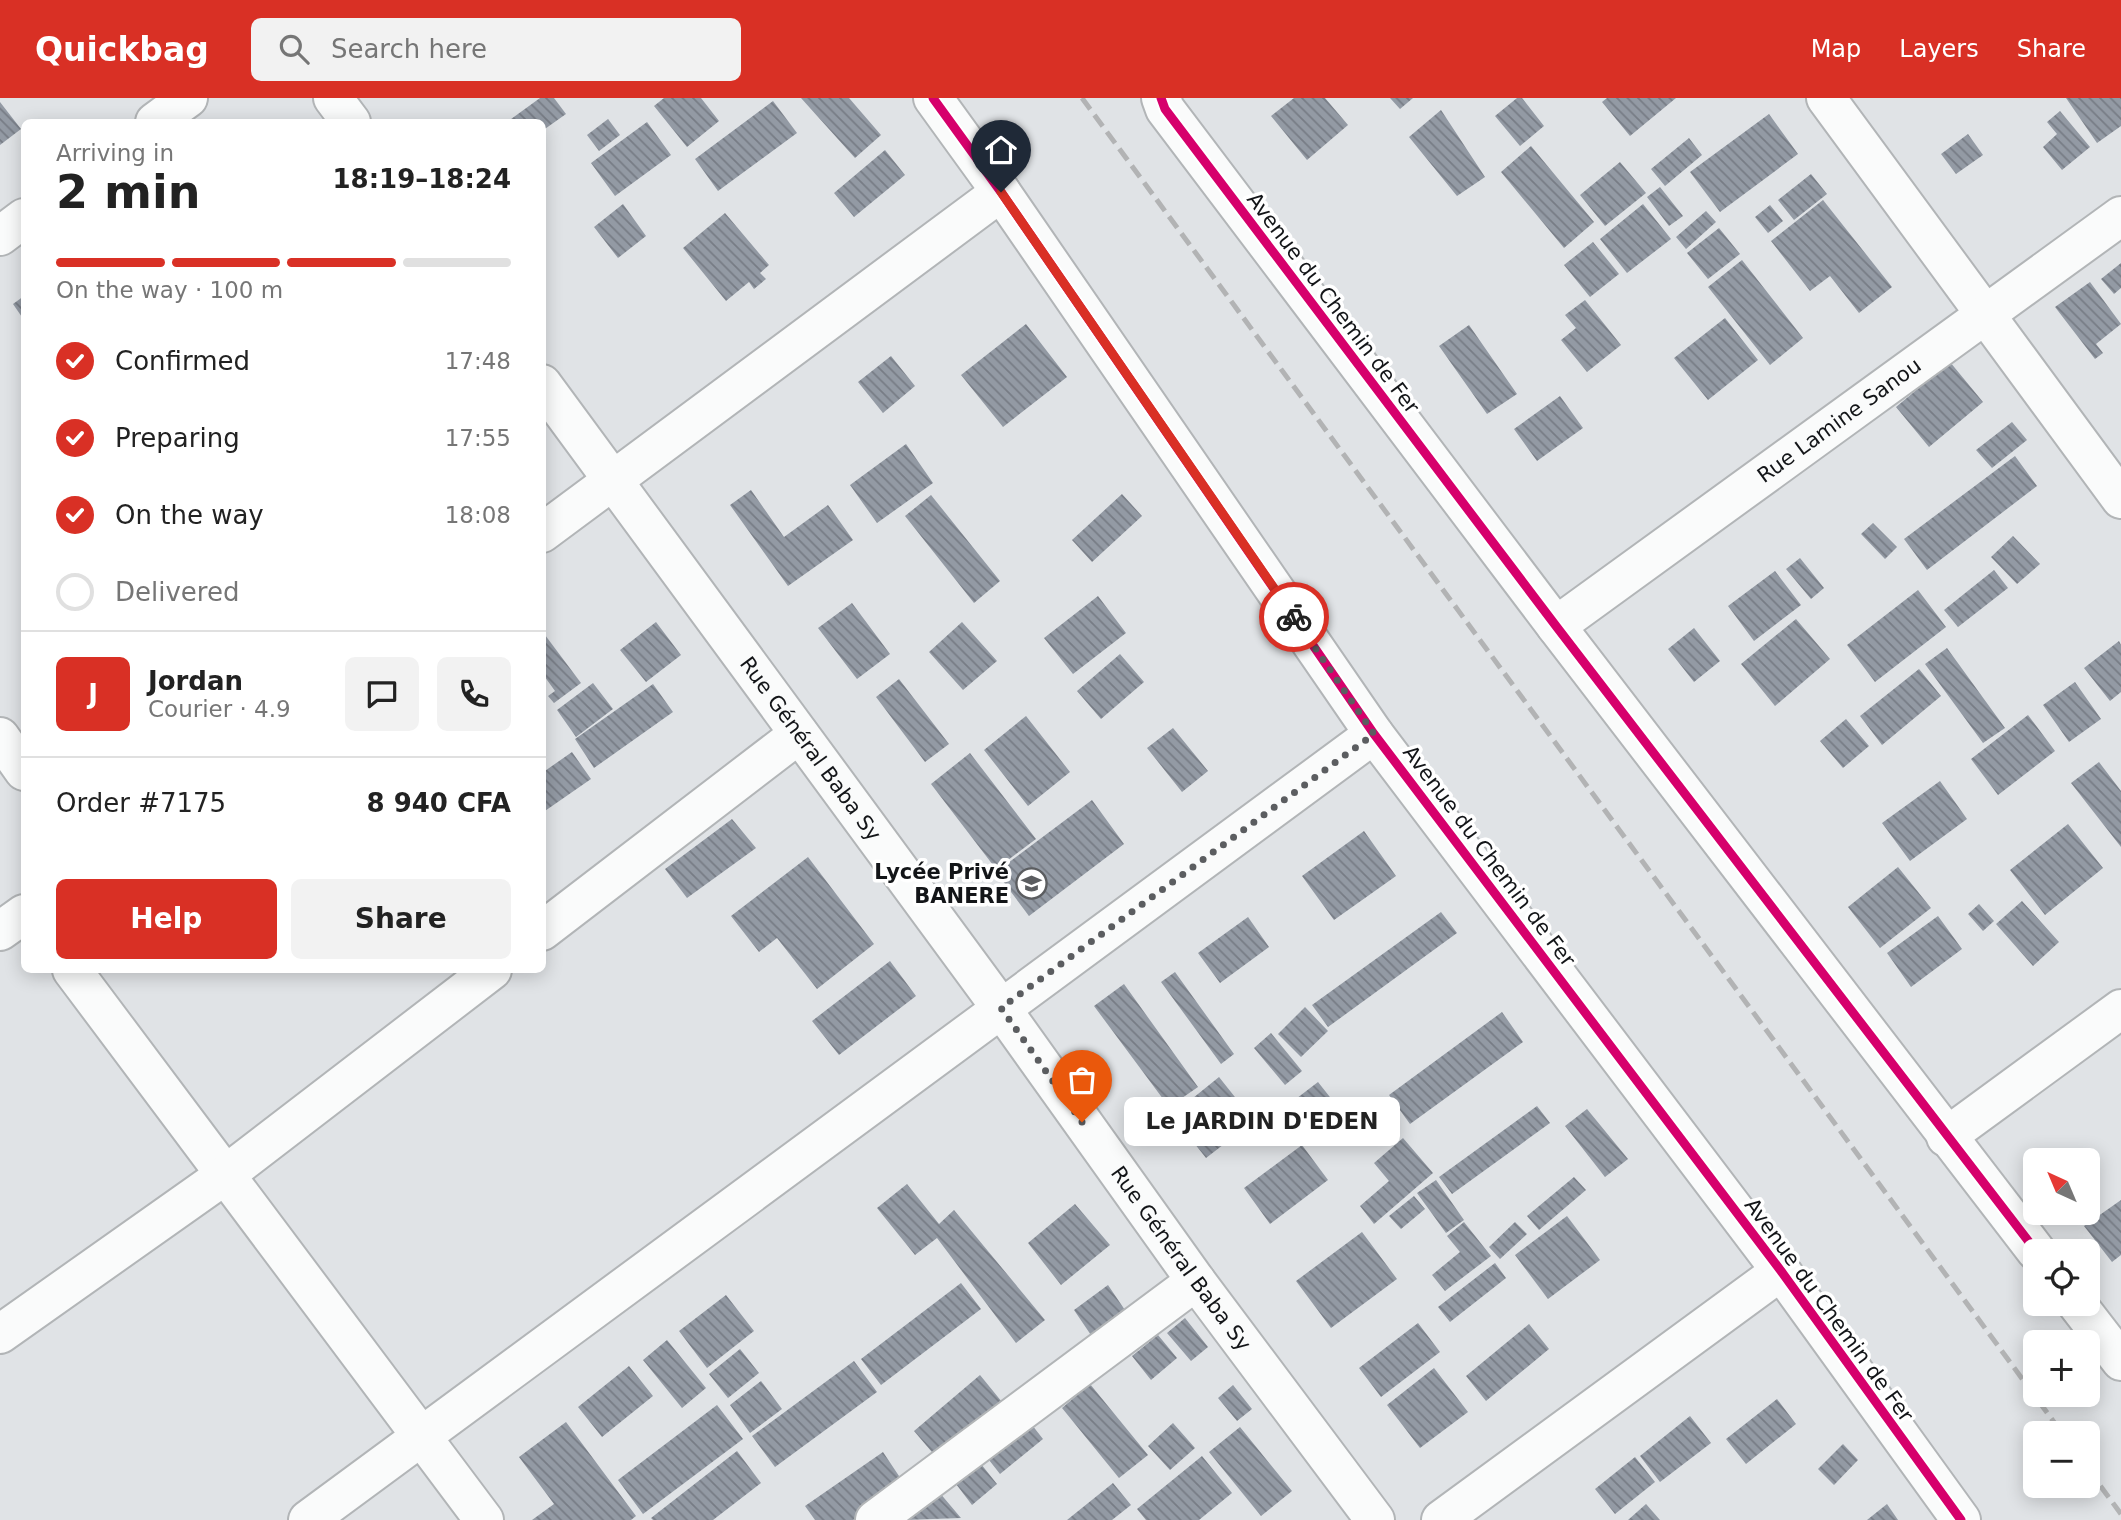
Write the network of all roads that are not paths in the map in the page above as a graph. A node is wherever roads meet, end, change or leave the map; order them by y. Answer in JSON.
{"nodes":[{"id":1,"x":188,"y":98,"type":"edge"},
{"id":2,"x":333,"y":98,"type":"edge"},
{"id":3,"x":933,"y":98,"type":"edge"},
{"id":4,"x":1826,"y":98,"type":"edge"},
{"id":5,"x":1163,"y":104,"type":"edge"},
{"id":6,"x":159,"y":119,"type":"edge"},
{"id":7,"x":349,"y":119,"type":"edge"},
{"id":8,"x":1001,"y":192,"type":"junction"},
{"id":9,"x":2121,"y":216,"type":"edge"},
{"id":10,"x":21,"y":220,"type":"edge"},
{"id":11,"x":0,"y":236,"type":"edge"},
{"id":12,"x":1985,"y":314,"type":"junction"},
{"id":13,"x":546,"y":389,"type":"edge"},
{"id":14,"x":613,"y":481,"type":"junction"},
{"id":15,"x":2121,"y":499,"type":"edge"},
{"id":16,"x":546,"y":530,"type":"edge"},
{"id":17,"x":1556,"y":626,"type":"junction"},
{"id":18,"x":799,"y":734,"type":"junction"},
{"id":19,"x":1374,"y":734,"type":"junction"},
{"id":20,"x":0,"y":737,"type":"edge"},
{"id":21,"x":21,"y":767,"type":"edge"},
{"id":22,"x":21,"y":916,"type":"edge"},
{"id":23,"x":546,"y":928,"type":"edge"},
{"id":24,"x":0,"y":931,"type":"edge"},
{"id":25,"x":74,"y":973,"type":"edge"},
{"id":26,"x":488,"y":973,"type":"edge"},
{"id":27,"x":1001,"y":1008,"type":"junction"},
{"id":28,"x":2121,"y":1009,"type":"edge"},
{"id":29,"x":1947,"y":1137,"type":"junction"},
{"id":30,"x":225,"y":1175,"type":"junction"},
{"id":31,"x":2027,"y":1239,"type":"edge"},
{"id":32,"x":1780,"y":1271,"type":"junction"},
{"id":33,"x":1196,"y":1281,"type":"junction"},
{"id":34,"x":2086,"y":1316,"type":"edge"},
{"id":35,"x":0,"y":1334,"type":"edge"},
{"id":36,"x":2121,"y":1361,"type":"edge"},
{"id":37,"x":424,"y":1436,"type":"junction"},
{"id":38,"x":308,"y":1520,"type":"edge"},
{"id":39,"x":484,"y":1520,"type":"edge"},
{"id":40,"x":875,"y":1520,"type":"edge"},
{"id":41,"x":1375,"y":1520,"type":"edge"},
{"id":42,"x":1441,"y":1520,"type":"edge"},
{"id":43,"x":1961,"y":1520,"type":"edge"}],
"edges":[{"from":1,"to":6,"type":"street"},
{"from":2,"to":7,"type":"street"},
{"from":3,"to":8,"type":"street","name":"Avenue du Chemin de Fer"},
{"from":4,"to":12,"type":"street"},
{"from":5,"to":17,"type":"street","name":"Avenue du Chemin de Fer"},
{"from":8,"to":14,"type":"street"},
{"from":8,"to":19,"type":"street","name":"Avenue du Chemin de Fer"},
{"from":9,"to":12,"type":"street","name":"Rue Lamine Sanou"},
{"from":10,"to":11,"type":"street"},
{"from":12,"to":15,"type":"street"},
{"from":12,"to":17,"type":"street","name":"Rue Lamine Sanou"},
{"from":13,"to":14,"type":"street","name":"Rue Général Baba Sy"},
{"from":14,"to":16,"type":"street"},
{"from":14,"to":18,"type":"street","name":"Rue Général Baba Sy"},
{"from":17,"to":29,"type":"street","name":"Avenue du Chemin de Fer"},
{"from":18,"to":23,"type":"street"},
{"from":18,"to":27,"type":"street","name":"Rue Général Baba Sy"},
{"from":19,"to":27,"type":"street"},
{"from":19,"to":32,"type":"street","name":"Avenue du Chemin de Fer"},
{"from":20,"to":21,"type":"street"},
{"from":22,"to":24,"type":"street"},
{"from":25,"to":30,"type":"street"},
{"from":26,"to":30,"type":"street"},
{"from":27,"to":33,"type":"street","name":"Rue Général Baba Sy"},
{"from":27,"to":37,"type":"street"},
{"from":28,"to":29,"type":"street"},
{"from":29,"to":31,"type":"street","name":"Avenue du Chemin de Fer"},
{"from":30,"to":35,"type":"street"},
{"from":30,"to":37,"type":"street"},
{"from":32,"to":42,"type":"street"},
{"from":32,"to":43,"type":"street","name":"Avenue du Chemin de Fer"},
{"from":33,"to":40,"type":"street"},
{"from":33,"to":41,"type":"street","name":"Rue Général Baba Sy"},
{"from":34,"to":36,"type":"street"},
{"from":37,"to":38,"type":"street"},
{"from":37,"to":39,"type":"street"}]}
